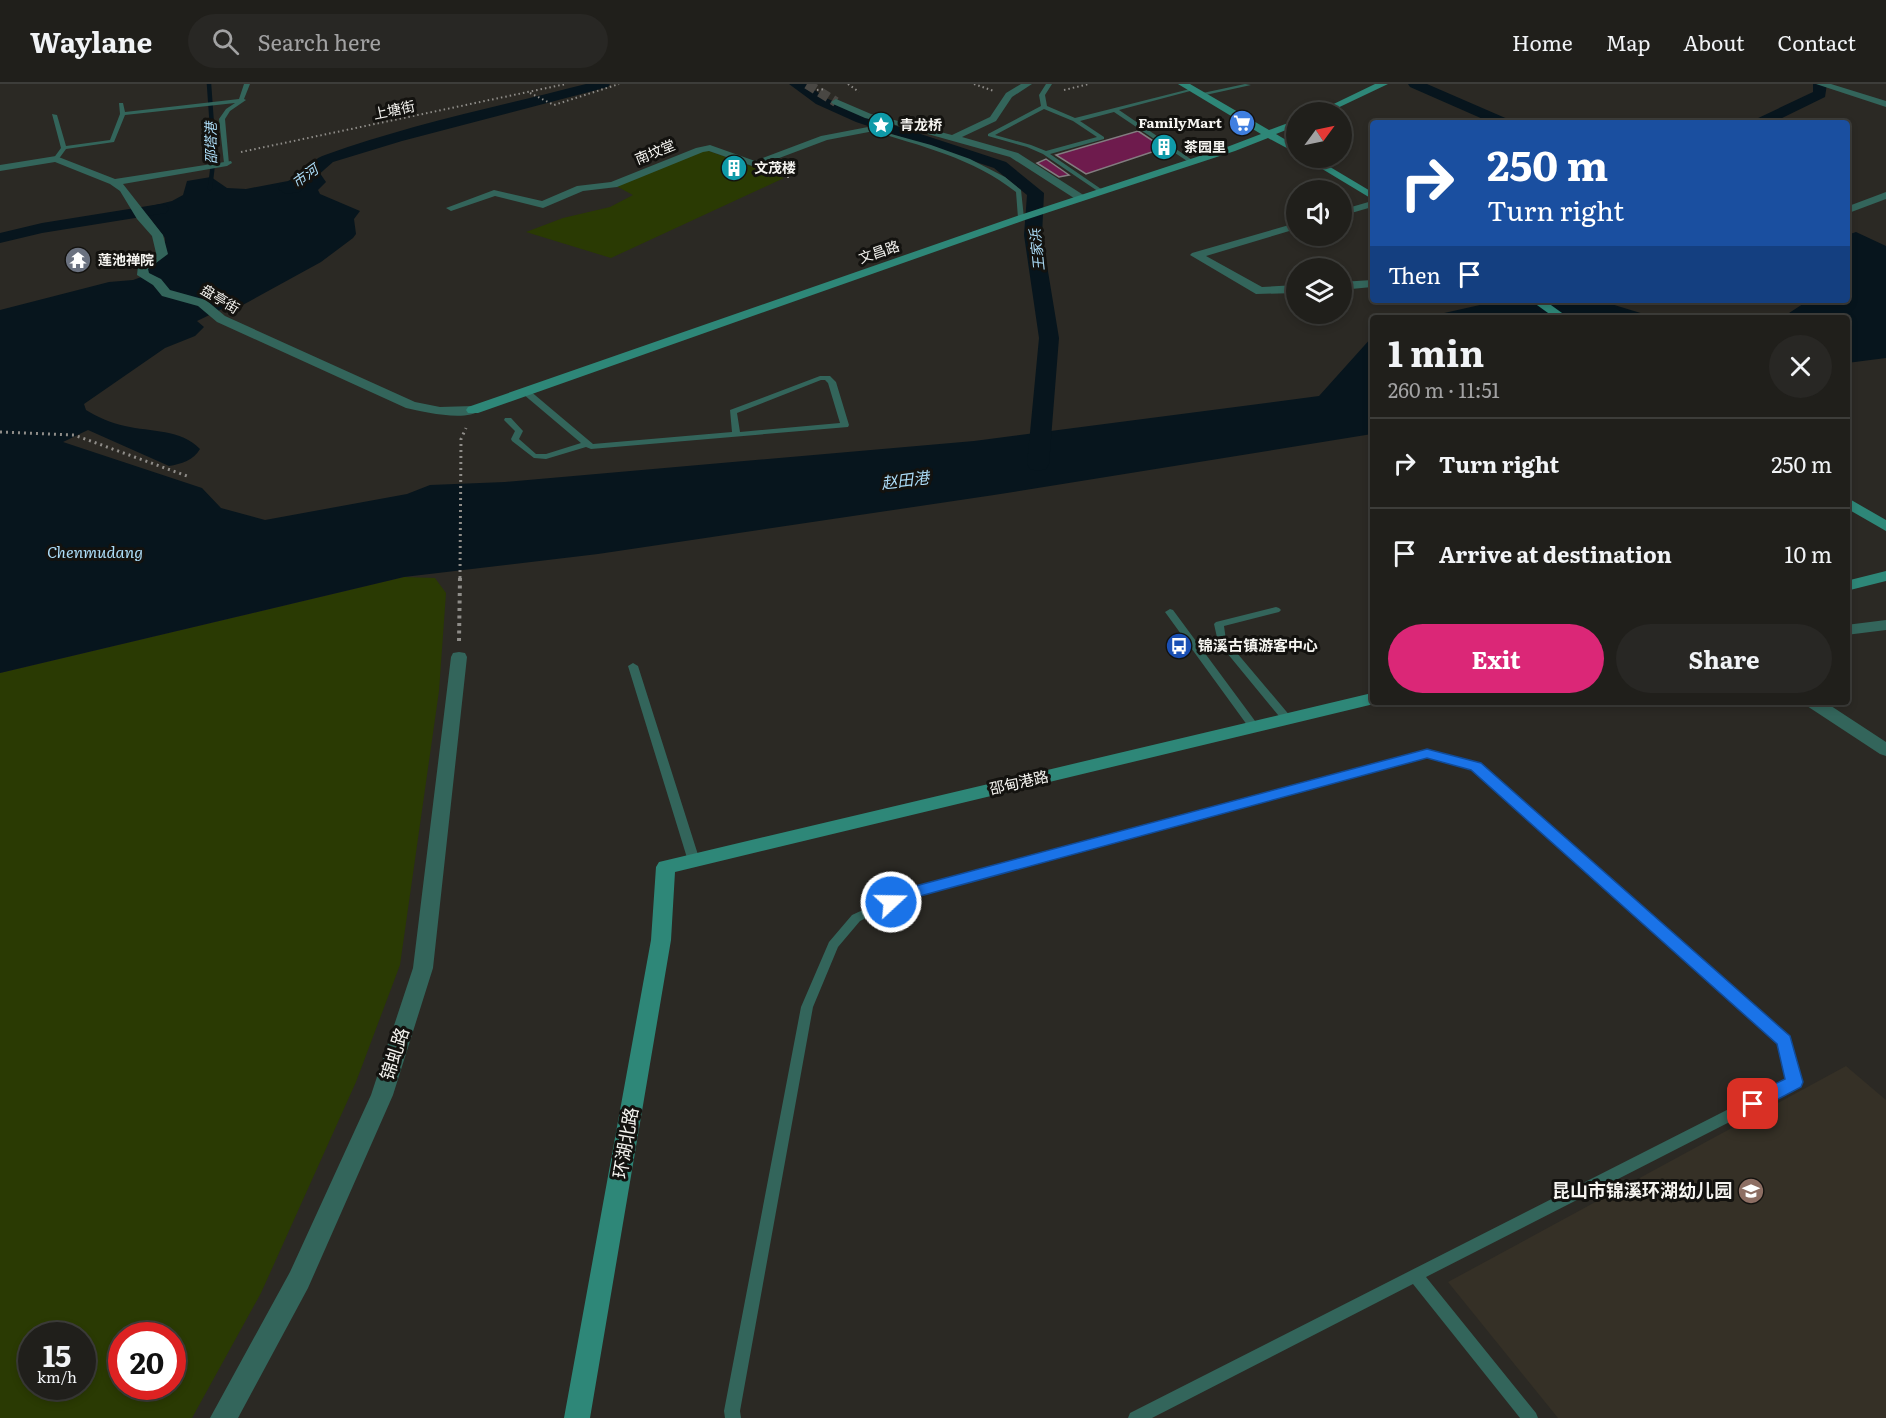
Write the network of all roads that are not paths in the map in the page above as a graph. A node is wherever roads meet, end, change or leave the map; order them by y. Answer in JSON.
{"nodes":[{"id":1,"x":247,"y":84,"type":"edge"},
{"id":2,"x":1027,"y":84,"type":"edge"},
{"id":3,"x":1046,"y":84,"type":"edge"},
{"id":4,"x":1383,"y":84,"type":"edge"},
{"id":5,"x":1821,"y":84,"type":"edge"},
{"id":6,"x":1248,"y":85,"type":"edge"},
{"id":7,"x":1844,"y":87,"type":"edge"},
{"id":8,"x":1192,"y":89,"type":"edge"},
{"id":9,"x":243,"y":100,"type":"junction"},
{"id":10,"x":836,"y":102,"type":"tunnel mouth"},
{"id":11,"x":1344,"y":102,"type":"edge"},
{"id":12,"x":120,"y":104,"type":"dead end"},
{"id":13,"x":1886,"y":104,"type":"edge"},
{"id":14,"x":1044,"y":107,"type":"junction"},
{"id":15,"x":1115,"y":110,"type":"junction"},
{"id":16,"x":123,"y":114,"type":"junction"},
{"id":17,"x":54,"y":115,"type":"dead end"},
{"id":18,"x":1075,"y":120,"type":"junction"},
{"id":19,"x":889,"y":122,"type":"junction"},
{"id":20,"x":1286,"y":127,"type":"edge"},
{"id":21,"x":872,"y":128,"type":"junction"},
{"id":22,"x":1270,"y":134,"type":"junction"},
{"id":23,"x":953,"y":138,"type":"junction"},
{"id":24,"x":1286,"y":144,"type":"edge"},
{"id":25,"x":64,"y":148,"type":"junction"},
{"id":26,"x":1045,"y":153,"type":"junction"},
{"id":27,"x":56,"y":159,"type":"junction"},
{"id":28,"x":224,"y":160,"type":"joint"},
{"id":29,"x":1192,"y":162,"type":"junction"},
{"id":30,"x":0,"y":168,"type":"edge"},
{"id":31,"x":1326,"y":168,"type":"edge"},
{"id":32,"x":114,"y":182,"type":"junction"},
{"id":33,"x":1102,"y":192,"type":"junction"},
{"id":34,"x":1370,"y":195,"type":"edge"},
{"id":35,"x":1886,"y":195,"type":"edge"},
{"id":36,"x":1081,"y":198,"type":"junction"},
{"id":37,"x":1370,"y":205,"type":"edge"},
{"id":38,"x":451,"y":207,"type":"dead end"},
{"id":39,"x":1850,"y":209,"type":"edge"},
{"id":40,"x":1352,"y":210,"type":"edge"},
{"id":41,"x":1022,"y":218,"type":"junction"},
{"id":42,"x":1286,"y":229,"type":"edge"},
{"id":43,"x":1370,"y":284,"type":"edge"},
{"id":44,"x":1352,"y":285,"type":"edge"},
{"id":45,"x":1286,"y":290,"type":"edge"},
{"id":46,"x":1540,"y":303,"type":"edge"},
{"id":47,"x":1558,"y":315,"type":"edge"},
{"id":48,"x":526,"y":392,"type":"junction"},
{"id":49,"x":473,"y":410,"type":"joint"},
{"id":50,"x":508,"y":420,"type":"dead end"},
{"id":51,"x":736,"y":434,"type":"junction"},
{"id":52,"x":587,"y":444,"type":"junction"},
{"id":53,"x":1850,"y":504,"type":"edge"},
{"id":54,"x":1886,"y":526,"type":"edge"},
{"id":55,"x":1886,"y":576,"type":"edge"},
{"id":56,"x":1850,"y":585,"type":"edge"},
{"id":57,"x":1276,"y":610,"type":"dead end"},
{"id":58,"x":1170,"y":612,"type":"dead end"},
{"id":59,"x":1886,"y":625,"type":"edge"},
{"id":60,"x":1850,"y":630,"type":"edge"},
{"id":61,"x":459,"y":657,"type":"dead end"},
{"id":62,"x":633,"y":666,"type":"dead end"},
{"id":63,"x":1370,"y":699,"type":"edge"},
{"id":64,"x":1818,"y":705,"type":"edge"},
{"id":65,"x":1287,"y":719,"type":"junction"},
{"id":66,"x":1254,"y":726,"type":"junction"},
{"id":67,"x":1886,"y":750,"type":"edge"},
{"id":68,"x":694,"y":861,"type":"junction"},
{"id":69,"x":666,"y":867,"type":"joint"},
{"id":70,"x":1416,"y":1276,"type":"junction"},
{"id":71,"x":223,"y":1418,"type":"edge"},
{"id":72,"x":577,"y":1418,"type":"edge"},
{"id":73,"x":734,"y":1418,"type":"edge"},
{"id":74,"x":1136,"y":1418,"type":"edge"},
{"id":75,"x":1530,"y":1418,"type":"edge"}],
"edges":[{"from":1,"to":9,"type":"lane"},
{"from":2,"to":23,"type":"street"},
{"from":3,"to":14,"type":"lane"},
{"from":4,"to":11,"type":"street"},
{"from":5,"to":7,"type":"street"},
{"from":6,"to":8,"type":"lane"},
{"from":7,"to":13,"type":"street"},
{"from":8,"to":15,"type":"lane"},
{"from":8,"to":22,"type":"street"},
{"from":9,"to":16,"type":"lane"},
{"from":9,"to":28,"type":"lane"},
{"from":10,"to":19,"type":"street"},
{"from":12,"to":16,"type":"lane"},
{"from":14,"to":18,"type":"lane"},
{"from":14,"to":26,"type":"lane"},
{"from":15,"to":18,"type":"lane"},
{"from":15,"to":29,"type":"lane"},
{"from":16,"to":25,"type":"lane"},
{"from":17,"to":25,"type":"lane"},
{"from":18,"to":26,"type":"lane"},
{"from":19,"to":21,"type":"street"},
{"from":19,"to":23,"type":"street"},
{"from":20,"to":22,"type":"street","name":"文昌路"},
{"from":21,"to":38,"type":"street","name":"南坟堂"},
{"from":21,"to":41,"type":"lane"},
{"from":22,"to":24,"type":"street"},
{"from":22,"to":29,"type":"street","name":"文昌路"},
{"from":23,"to":36,"type":"street"},
{"from":25,"to":27,"type":"lane"},
{"from":26,"to":33,"type":"lane"},
{"from":27,"to":30,"type":"street"},
{"from":27,"to":32,"type":"street","name":"盘亭街"},
{"from":28,"to":32,"type":"street"},
{"from":29,"to":33,"type":"street","name":"文昌路"},
{"from":31,"to":34,"type":"street"},
{"from":32,"to":49,"type":"street","name":"盘亭街"},
{"from":33,"to":36,"type":"street","name":"文昌路"},
{"from":35,"to":39,"type":"street"},
{"from":36,"to":41,"type":"street","name":"文昌路"},
{"from":37,"to":40,"type":"street"},
{"from":41,"to":48,"type":"street","name":"文昌路"},
{"from":42,"to":45,"type":"street"},
{"from":43,"to":44,"type":"street"},
{"from":46,"to":47,"type":"street"},
{"from":48,"to":49,"type":"street","name":"文昌路"},
{"from":48,"to":52,"type":"lane"},
{"from":50,"to":52,"type":"lane"},
{"from":51,"to":51,"type":"lane"},
{"from":51,"to":52,"type":"lane"},
{"from":53,"to":54,"type":"street"},
{"from":55,"to":56,"type":"street"},
{"from":57,"to":65,"type":"lane"},
{"from":58,"to":66,"type":"lane"},
{"from":59,"to":60,"type":"street"},
{"from":61,"to":71,"type":"street","name":"锦虬路"},
{"from":62,"to":68,"type":"lane"},
{"from":63,"to":65,"type":"street","name":"邵甸港路"},
{"from":64,"to":67,"type":"street"},
{"from":65,"to":66,"type":"street","name":"邵甸港路"},
{"from":66,"to":68,"type":"street","name":"邵甸港路"},
{"from":68,"to":69,"type":"street","name":"邵甸港路"},
{"from":69,"to":72,"type":"street","name":"环湖北路"},
{"from":70,"to":73,"type":"lane"},
{"from":70,"to":74,"type":"lane"},
{"from":70,"to":75,"type":"lane"}]}
